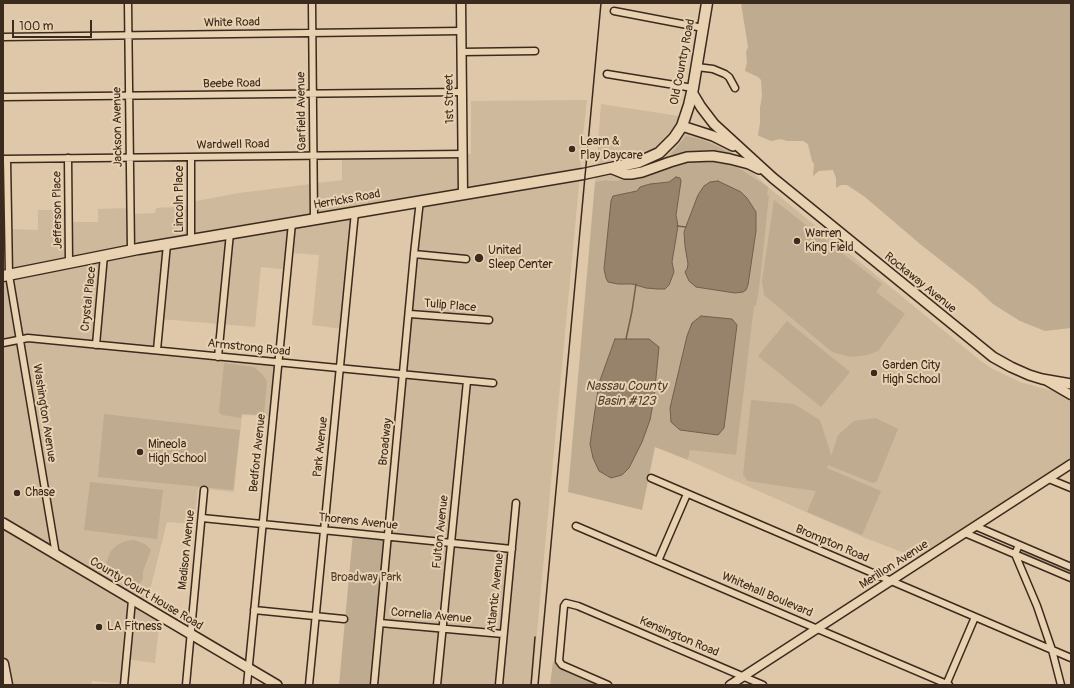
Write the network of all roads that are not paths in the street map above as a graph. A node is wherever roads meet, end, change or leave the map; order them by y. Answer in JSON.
{"nodes":[{"id":1,"x":128,"y":3,"type":"edge"},
{"id":2,"x":312,"y":3,"type":"edge"},
{"id":3,"x":461,"y":3,"type":"edge"},
{"id":4,"x":707,"y":3,"type":"edge"},
{"id":5,"x":614,"y":11,"type":"dead end"},
{"id":6,"x":703,"y":28,"type":"junction"},
{"id":7,"x":461,"y":31,"type":"junction"},
{"id":8,"x":312,"y":33,"type":"junction"},
{"id":9,"x":128,"y":35,"type":"junction"},
{"id":10,"x":3,"y":37,"type":"edge"},
{"id":11,"x":535,"y":51,"type":"dead end"},
{"id":12,"x":462,"y":52,"type":"junction"},
{"id":13,"x":697,"y":67,"type":"junction"},
{"id":14,"x":607,"y":74,"type":"dead end"},
{"id":15,"x":735,"y":88,"type":"dead end"},
{"id":16,"x":692,"y":90,"type":"junction"},
{"id":17,"x":462,"y":92,"type":"junction"},
{"id":18,"x":313,"y":94,"type":"junction"},
{"id":19,"x":129,"y":96,"type":"junction"},
{"id":20,"x":3,"y":98,"type":"edge"},
{"id":21,"x":682,"y":126,"type":"junction"},
{"id":22,"x":463,"y":154,"type":"junction"},
{"id":23,"x":748,"y":155,"type":"junction"},
{"id":24,"x":314,"y":156,"type":"junction"},
{"id":25,"x":191,"y":157,"type":"junction"},
{"id":26,"x":68,"y":158,"type":"junction"},
{"id":27,"x":129,"y":158,"type":"junction"},
{"id":28,"x":5,"y":159,"type":"edge"},
{"id":29,"x":610,"y":168,"type":"junction"},
{"id":30,"x":768,"y":174,"type":"junction"},
{"id":31,"x":463,"y":194,"type":"junction"},
{"id":32,"x":420,"y":200,"type":"junction"},
{"id":33,"x":355,"y":212,"type":"junction"},
{"id":34,"x":314,"y":219,"type":"junction"},
{"id":35,"x":292,"y":223,"type":"junction"},
{"id":36,"x":230,"y":234,"type":"junction"},
{"id":37,"x":191,"y":240,"type":"junction"},
{"id":38,"x":167,"y":244,"type":"junction"},
{"id":39,"x":131,"y":251,"type":"junction"},
{"id":40,"x":414,"y":254,"type":"junction"},
{"id":41,"x":104,"y":255,"type":"junction"},
{"id":42,"x":466,"y":259,"type":"dead end"},
{"id":43,"x":69,"y":262,"type":"junction"},
{"id":44,"x":6,"y":276,"type":"edge"},
{"id":45,"x":410,"y":314,"type":"junction"},
{"id":46,"x":489,"y":320,"type":"dead end"},
{"id":47,"x":20,"y":340,"type":"junction"},
{"id":48,"x":3,"y":343,"type":"edge"},
{"id":49,"x":96,"y":345,"type":"junction"},
{"id":50,"x":157,"y":350,"type":"junction"},
{"id":51,"x":218,"y":357,"type":"junction"},
{"id":52,"x":278,"y":362,"type":"junction"},
{"id":53,"x":340,"y":368,"type":"junction"},
{"id":54,"x":404,"y":374,"type":"junction"},
{"id":55,"x":1042,"y":379,"type":"junction"},
{"id":56,"x":466,"y":381,"type":"junction"},
{"id":57,"x":493,"y":383,"type":"dead end"},
{"id":58,"x":1071,"y":384,"type":"edge"},
{"id":59,"x":1071,"y":395,"type":"edge"},
{"id":60,"x":1071,"y":464,"type":"edge"},
{"id":61,"x":651,"y":478,"type":"dead end"},
{"id":62,"x":1049,"y":479,"type":"junction"},
{"id":63,"x":1071,"y":488,"type":"edge"},
{"id":64,"x":204,"y":490,"type":"dead end"},
{"id":65,"x":687,"y":494,"type":"junction"},
{"id":66,"x":516,"y":504,"type":"dead end"},
{"id":67,"x":202,"y":518,"type":"junction"},
{"id":68,"x":3,"y":523,"type":"edge"},
{"id":69,"x":263,"y":524,"type":"junction"},
{"id":70,"x":576,"y":526,"type":"dead end"},
{"id":71,"x":975,"y":526,"type":"junction"},
{"id":72,"x":324,"y":530,"type":"junction"},
{"id":73,"x":965,"y":533,"type":"junction"},
{"id":74,"x":388,"y":536,"type":"junction"},
{"id":75,"x":451,"y":543,"type":"junction"},
{"id":76,"x":1019,"y":545,"type":"junction"},
{"id":77,"x":512,"y":549,"type":"junction"},
{"id":78,"x":56,"y":554,"type":"junction"},
{"id":79,"x":1016,"y":554,"type":"junction"},
{"id":80,"x":658,"y":561,"type":"junction"},
{"id":81,"x":1071,"y":567,"type":"edge"},
{"id":82,"x":1071,"y":578,"type":"edge"},
{"id":83,"x":891,"y":581,"type":"junction"},
{"id":84,"x":132,"y":600,"type":"junction"},
{"id":85,"x":254,"y":610,"type":"junction"},
{"id":86,"x":316,"y":616,"type":"junction"},
{"id":87,"x":975,"y":617,"type":"junction"},
{"id":88,"x":344,"y":619,"type":"dead end"},
{"id":89,"x":380,"y":622,"type":"junction"},
{"id":90,"x":442,"y":628,"type":"junction"},
{"id":91,"x":818,"y":629,"type":"junction"},
{"id":92,"x":190,"y":634,"type":"junction"},
{"id":93,"x":504,"y":634,"type":"junction"},
{"id":94,"x":1052,"y":650,"type":"junction"},
{"id":95,"x":1071,"y":658,"type":"edge"},
{"id":96,"x":3,"y":664,"type":"edge"},
{"id":97,"x":249,"y":668,"type":"junction"},
{"id":98,"x":743,"y":677,"type":"junction"},
{"id":99,"x":7,"y":685,"type":"edge"},
{"id":100,"x":124,"y":685,"type":"edge"},
{"id":101,"x":186,"y":685,"type":"edge"},
{"id":102,"x":247,"y":685,"type":"edge"},
{"id":103,"x":277,"y":685,"type":"edge"},
{"id":104,"x":309,"y":685,"type":"edge"},
{"id":105,"x":374,"y":685,"type":"edge"},
{"id":106,"x":437,"y":685,"type":"edge"},
{"id":107,"x":498,"y":685,"type":"edge"},
{"id":108,"x":608,"y":685,"type":"edge"},
{"id":109,"x":730,"y":685,"type":"edge"},
{"id":110,"x":763,"y":685,"type":"edge"},
{"id":111,"x":947,"y":685,"type":"edge"},
{"id":112,"x":1061,"y":685,"type":"edge"}],
"edges":[{"from":1,"to":9,"type":"street","name":"Jackson Avenue"},
{"from":2,"to":8,"type":"street","name":"Garfield Avenue"},
{"from":3,"to":7,"type":"street","name":"1st Street"},
{"from":4,"to":6,"type":"main road","name":"Old Country Road"},
{"from":5,"to":6,"type":"street"},
{"from":6,"to":13,"type":"main road","name":"Old Country Road"},
{"from":7,"to":8,"type":"street","name":"White Road"},
{"from":7,"to":12,"type":"street","name":"1st Street"},
{"from":8,"to":9,"type":"street","name":"White Road"},
{"from":8,"to":18,"type":"street","name":"Garfield Avenue"},
{"from":9,"to":10,"type":"street","name":"White Road"},
{"from":9,"to":19,"type":"street","name":"Jackson Avenue"},
{"from":11,"to":12,"type":"street"},
{"from":12,"to":17,"type":"street","name":"1st Street"},
{"from":13,"to":15,"type":"street"},
{"from":13,"to":16,"type":"main road","name":"Old Country Road"},
{"from":14,"to":16,"type":"street"},
{"from":16,"to":21,"type":"main road","name":"Old Country Road"},
{"from":16,"to":23,"type":"main road","name":"Rockaway Avenue"},
{"from":17,"to":18,"type":"street","name":"Beebe Road"},
{"from":17,"to":22,"type":"street","name":"1st Street"},
{"from":18,"to":19,"type":"street","name":"Beebe Road"},
{"from":18,"to":24,"type":"street","name":"Garfield Avenue"},
{"from":19,"to":20,"type":"street","name":"Beebe Road"},
{"from":19,"to":27,"type":"street","name":"Jackson Avenue"},
{"from":21,"to":23,"type":"main road","name":"Rockaway Avenue"},
{"from":21,"to":29,"type":"main road","name":"Herricks Road"},
{"from":22,"to":24,"type":"street","name":"Wardwell Road"},
{"from":22,"to":31,"type":"street","name":"1st Street"},
{"from":23,"to":30,"type":"main road","name":"Rockaway Avenue"},
{"from":24,"to":25,"type":"street","name":"Wardwell Road"},
{"from":24,"to":34,"type":"street","name":"Garfield Avenue"},
{"from":25,"to":27,"type":"street","name":"Wardwell Road"},
{"from":25,"to":37,"type":"street","name":"Lincoln Place"},
{"from":26,"to":27,"type":"street","name":"Wardwell Road"},
{"from":26,"to":28,"type":"street","name":"Wardwell Road"},
{"from":26,"to":43,"type":"street","name":"Jefferson Place"},
{"from":27,"to":39,"type":"street","name":"Jackson Avenue"},
{"from":28,"to":44,"type":"street","name":"Washington Avenue"},
{"from":29,"to":30,"type":"main road","name":"Rockaway Avenue"},
{"from":29,"to":31,"type":"main road","name":"Herricks Road"},
{"from":30,"to":55,"type":"main road","name":"Rockaway Avenue"},
{"from":31,"to":32,"type":"main road","name":"Herricks Road"},
{"from":32,"to":33,"type":"main road","name":"Herricks Road"},
{"from":32,"to":40,"type":"street","name":"Broadway"},
{"from":33,"to":34,"type":"main road","name":"Herricks Road"},
{"from":33,"to":53,"type":"street","name":"Park Avenue"},
{"from":34,"to":35,"type":"main road","name":"Herricks Road"},
{"from":35,"to":36,"type":"main road","name":"Herricks Road"},
{"from":35,"to":52,"type":"street","name":"Bedford Avenue"},
{"from":36,"to":37,"type":"main road","name":"Herricks Road"},
{"from":36,"to":51,"type":"street"},
{"from":37,"to":38,"type":"main road","name":"Herricks Road"},
{"from":38,"to":39,"type":"main road","name":"Herricks Road"},
{"from":38,"to":50,"type":"street"},
{"from":39,"to":41,"type":"main road","name":"Herricks Road"},
{"from":40,"to":42,"type":"street"},
{"from":40,"to":45,"type":"street","name":"Broadway"},
{"from":41,"to":43,"type":"main road","name":"Herricks Road"},
{"from":41,"to":49,"type":"street","name":"Crystal Place"},
{"from":43,"to":44,"type":"main road","name":"Herricks Road"},
{"from":44,"to":47,"type":"street","name":"Washington Avenue"},
{"from":45,"to":46,"type":"street","name":"Tulip Place"},
{"from":45,"to":54,"type":"street","name":"Broadway"},
{"from":47,"to":48,"type":"street","name":"Armstrong Road"},
{"from":47,"to":49,"type":"street","name":"Armstrong Road"},
{"from":47,"to":78,"type":"street","name":"Washington Avenue"},
{"from":49,"to":50,"type":"street","name":"Armstrong Road"},
{"from":50,"to":51,"type":"street","name":"Armstrong Road"},
{"from":51,"to":52,"type":"street","name":"Armstrong Road"},
{"from":52,"to":53,"type":"street","name":"Armstrong Road"},
{"from":52,"to":69,"type":"street","name":"Bedford Avenue"},
{"from":53,"to":54,"type":"street","name":"Armstrong Road"},
{"from":53,"to":72,"type":"street","name":"Park Avenue"},
{"from":54,"to":56,"type":"street","name":"Armstrong Road"},
{"from":54,"to":74,"type":"street","name":"Broadway"},
{"from":55,"to":58,"type":"main road","name":"Rockaway Avenue"},
{"from":55,"to":59,"type":"street"},
{"from":56,"to":57,"type":"street","name":"Armstrong Road"},
{"from":56,"to":75,"type":"street","name":"Fulton Avenue"},
{"from":60,"to":62,"type":"street","name":"Merillon Avenue"},
{"from":61,"to":65,"type":"street","name":"Brompton Road"},
{"from":62,"to":63,"type":"street"},
{"from":62,"to":71,"type":"street","name":"Merillon Avenue"},
{"from":64,"to":67,"type":"street","name":"Madison Avenue"},
{"from":65,"to":80,"type":"street"},
{"from":65,"to":83,"type":"street","name":"Brompton Road"},
{"from":66,"to":77,"type":"street","name":"Atlantic Avenue"},
{"from":67,"to":69,"type":"street","name":"Thorens Avenue"},
{"from":67,"to":92,"type":"street","name":"Madison Avenue"},
{"from":68,"to":78,"type":"main road","name":"County Court House Road"},
{"from":69,"to":72,"type":"street","name":"Thorens Avenue"},
{"from":69,"to":85,"type":"street","name":"Bedford Avenue"},
{"from":70,"to":80,"type":"street","name":"Whitehall Boulevard"},
{"from":71,"to":73,"type":"street","name":"Merillon Avenue"},
{"from":71,"to":76,"type":"street"},
{"from":72,"to":74,"type":"street","name":"Thorens Avenue"},
{"from":72,"to":86,"type":"street","name":"Park Avenue"},
{"from":73,"to":79,"type":"street"},
{"from":73,"to":83,"type":"street","name":"Merillon Avenue"},
{"from":74,"to":75,"type":"street","name":"Thorens Avenue"},
{"from":74,"to":89,"type":"street","name":"Broadway"},
{"from":75,"to":77,"type":"street","name":"Thorens Avenue"},
{"from":75,"to":90,"type":"street","name":"Fulton Avenue"},
{"from":76,"to":79,"type":"street"},
{"from":76,"to":81,"type":"street"},
{"from":77,"to":93,"type":"street","name":"Atlantic Avenue"},
{"from":78,"to":84,"type":"main road","name":"County Court House Road"},
{"from":79,"to":82,"type":"street"},
{"from":79,"to":94,"type":"street"},
{"from":80,"to":91,"type":"street","name":"Whitehall Boulevard"},
{"from":83,"to":87,"type":"street","name":"Brompton Road"},
{"from":83,"to":91,"type":"street","name":"Merillon Avenue"},
{"from":84,"to":92,"type":"main road","name":"County Court House Road"},
{"from":84,"to":100,"type":"street"},
{"from":85,"to":86,"type":"street"},
{"from":85,"to":97,"type":"street","name":"Bedford Avenue"},
{"from":86,"to":88,"type":"street"},
{"from":86,"to":104,"type":"street","name":"Park Avenue"},
{"from":87,"to":94,"type":"street","name":"Brompton Road"},
{"from":87,"to":111,"type":"street"},
{"from":89,"to":90,"type":"street","name":"Cornelia Avenue"},
{"from":89,"to":105,"type":"street","name":"Broadway"},
{"from":90,"to":93,"type":"street","name":"Cornelia Avenue"},
{"from":90,"to":106,"type":"street","name":"Fulton Avenue"},
{"from":91,"to":98,"type":"street","name":"Merillon Avenue"},
{"from":91,"to":111,"type":"street","name":"Whitehall Boulevard"},
{"from":92,"to":97,"type":"main road","name":"County Court House Road"},
{"from":92,"to":101,"type":"street","name":"Madison Avenue"},
{"from":93,"to":107,"type":"street","name":"Atlantic Avenue"},
{"from":94,"to":95,"type":"street","name":"Brompton Road"},
{"from":94,"to":112,"type":"street"},
{"from":96,"to":99,"type":"main road"},
{"from":97,"to":102,"type":"street","name":"Bedford Avenue"},
{"from":97,"to":103,"type":"main road","name":"County Court House Road"},
{"from":98,"to":108,"type":"street","name":"Kensington Road"},
{"from":98,"to":109,"type":"street","name":"Merillon Avenue"},
{"from":98,"to":110,"type":"street","name":"Kensington Road"}]}
